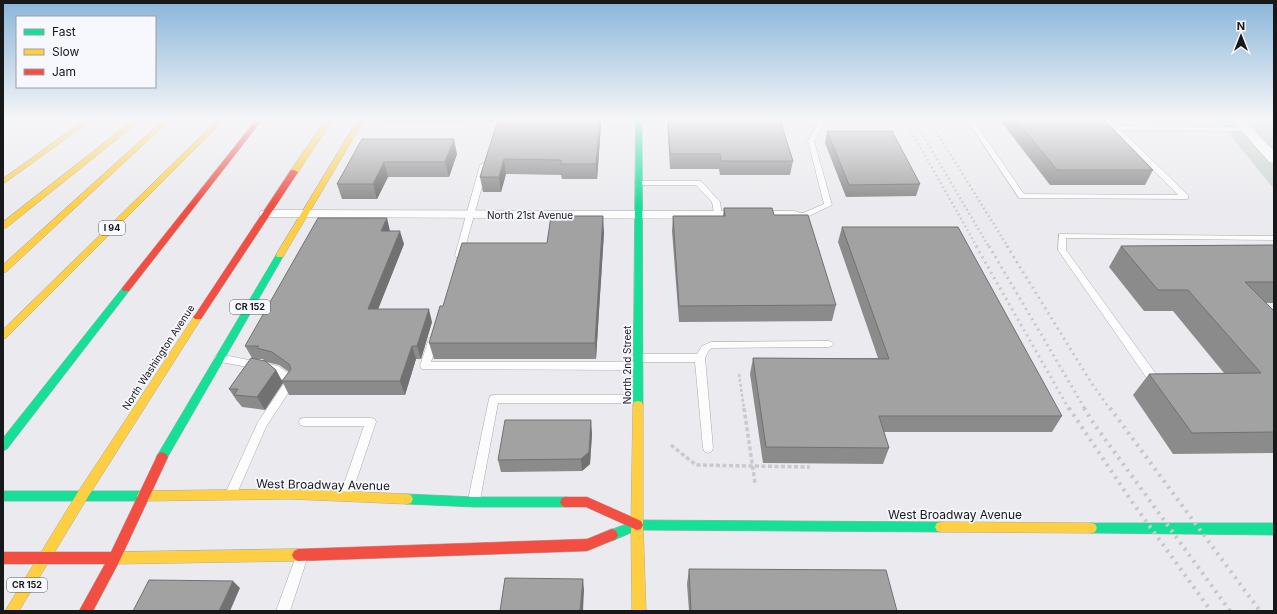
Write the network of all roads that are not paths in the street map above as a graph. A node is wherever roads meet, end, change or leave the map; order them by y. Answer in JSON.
{"nodes":[{"id":1,"x":49,"y":149,"type":"edge"},
{"id":2,"x":102,"y":149,"type":"edge"},
{"id":3,"x":136,"y":149,"type":"edge"},
{"id":4,"x":192,"y":149,"type":"edge"},
{"id":5,"x":236,"y":149,"type":"edge"},
{"id":6,"x":310,"y":149,"type":"edge"},
{"id":7,"x":343,"y":149,"type":"edge"},
{"id":8,"x":639,"y":149,"type":"edge"},
{"id":9,"x":813,"y":149,"type":"edge"},
{"id":10,"x":990,"y":149,"type":"edge"},
{"id":11,"x":1136,"y":149,"type":"edge"},
{"id":12,"x":1265,"y":149,"type":"edge"},
{"id":13,"x":486,"y":158,"type":"edge"},
{"id":14,"x":1274,"y":159,"type":"edge"},
{"id":15,"x":3,"y":182,"type":"edge"},
{"id":16,"x":639,"y":183,"type":"junction"},
{"id":17,"x":266,"y":214,"type":"junction"},
{"id":18,"x":304,"y":214,"type":"junction"},
{"id":19,"x":470,"y":215,"type":"junction"},
{"id":20,"x":794,"y":215,"type":"joint"},
{"id":21,"x":639,"y":216,"type":"junction"},
{"id":22,"x":718,"y":216,"type":"junction"},
{"id":23,"x":3,"y":226,"type":"edge"},
{"id":24,"x":1274,"y":238,"type":"edge"},
{"id":25,"x":456,"y":266,"type":"edge"},
{"id":26,"x":3,"y":270,"type":"edge"},
{"id":27,"x":437,"y":328,"type":"edge"},
{"id":28,"x":3,"y":336,"type":"edge"},
{"id":29,"x":829,"y":344,"type":"dead end"},
{"id":30,"x":220,"y":358,"type":"junction"},
{"id":31,"x":700,"y":358,"type":"junction"},
{"id":32,"x":638,"y":362,"type":"junction"},
{"id":33,"x":1162,"y":390,"type":"edge"},
{"id":34,"x":638,"y":399,"type":"junction"},
{"id":35,"x":304,"y":422,"type":"dead end"},
{"id":36,"x":3,"y":446,"type":"edge"},
{"id":37,"x":708,"y":448,"type":"dead end"},
{"id":38,"x":231,"y":495,"type":"junction"},
{"id":39,"x":3,"y":496,"type":"edge"},
{"id":40,"x":82,"y":496,"type":"junction"},
{"id":41,"x":143,"y":496,"type":"junction"},
{"id":42,"x":346,"y":496,"type":"junction"},
{"id":43,"x":474,"y":502,"type":"junction"},
{"id":44,"x":637,"y":525,"type":"junction"},
{"id":45,"x":1274,"y":529,"type":"edge"},
{"id":46,"x":302,"y":556,"type":"junction"},
{"id":47,"x":3,"y":558,"type":"edge"},
{"id":48,"x":42,"y":558,"type":"junction"},
{"id":49,"x":114,"y":558,"type":"junction"},
{"id":50,"x":12,"y":611,"type":"edge"},
{"id":51,"x":86,"y":611,"type":"edge"},
{"id":52,"x":283,"y":611,"type":"edge"},
{"id":53,"x":639,"y":611,"type":"edge"}],
"edges":[{"from":1,"to":15,"type":"main road"},
{"from":2,"to":23,"type":"main road"},
{"from":3,"to":26,"type":"main road"},
{"from":4,"to":28,"type":"main road","number":"I 94"},
{"from":5,"to":36,"type":"main road"},
{"from":6,"to":17,"type":"main road","name":"North Washington Avenue","number":"CR 152"},
{"from":7,"to":18,"type":"main road","number":"CR 152"},
{"from":8,"to":16,"type":"main road","name":"North 2nd Street"},
{"from":9,"to":20,"type":"lane"},
{"from":10,"to":11,"type":"lane"},
{"from":12,"to":14,"type":"street"},
{"from":13,"to":19,"type":"lane"},
{"from":16,"to":21,"type":"main road","name":"North 2nd Street"},
{"from":16,"to":22,"type":"lane"},
{"from":17,"to":18,"type":"street","name":"North 21st Avenue"},
{"from":17,"to":40,"type":"main road","name":"North Washington Avenue","number":"CR 152"},
{"from":18,"to":19,"type":"street","name":"North 21st Avenue"},
{"from":18,"to":30,"type":"main road","number":"CR 152"},
{"from":19,"to":21,"type":"street","name":"North 21st Avenue"},
{"from":19,"to":25,"type":"lane"},
{"from":20,"to":22,"type":"street","name":"North 21st Avenue"},
{"from":21,"to":22,"type":"street","name":"North 21st Avenue"},
{"from":21,"to":32,"type":"main road","name":"North 2nd Street"},
{"from":24,"to":33,"type":"lane"},
{"from":27,"to":32,"type":"lane"},
{"from":29,"to":31,"type":"lane"},
{"from":30,"to":38,"type":"lane"},
{"from":30,"to":41,"type":"main road","number":"CR 152"},
{"from":31,"to":32,"type":"lane"},
{"from":31,"to":37,"type":"lane"},
{"from":32,"to":34,"type":"main road","name":"North 2nd Street"},
{"from":34,"to":43,"type":"lane"},
{"from":34,"to":44,"type":"main road","name":"North 2nd Street"},
{"from":35,"to":42,"type":"lane"},
{"from":38,"to":41,"type":"main road","name":"West Broadway Avenue"},
{"from":38,"to":42,"type":"main road","name":"West Broadway Avenue"},
{"from":39,"to":40,"type":"main road","name":"West Broadway Avenue"},
{"from":40,"to":41,"type":"main road","name":"West Broadway Avenue"},
{"from":40,"to":48,"type":"main road","name":"North Washington Avenue","number":"CR 152"},
{"from":41,"to":49,"type":"main road","number":"CR 152"},
{"from":42,"to":43,"type":"main road","name":"West Broadway Avenue"},
{"from":43,"to":44,"type":"main road","name":"West Broadway Avenue"},
{"from":44,"to":45,"type":"main road","name":"West Broadway Avenue"},
{"from":44,"to":46,"type":"main road","name":"West Broadway Avenue"},
{"from":44,"to":53,"type":"main road","name":"North 2nd Street"},
{"from":46,"to":49,"type":"main road","name":"West Broadway Avenue"},
{"from":46,"to":52,"type":"lane"},
{"from":47,"to":48,"type":"main road","name":"West Broadway Avenue"},
{"from":48,"to":49,"type":"main road","name":"West Broadway Avenue"},
{"from":48,"to":50,"type":"main road","name":"North Washington Avenue","number":"CR 152"},
{"from":49,"to":51,"type":"main road","number":"CR 152"}]}
